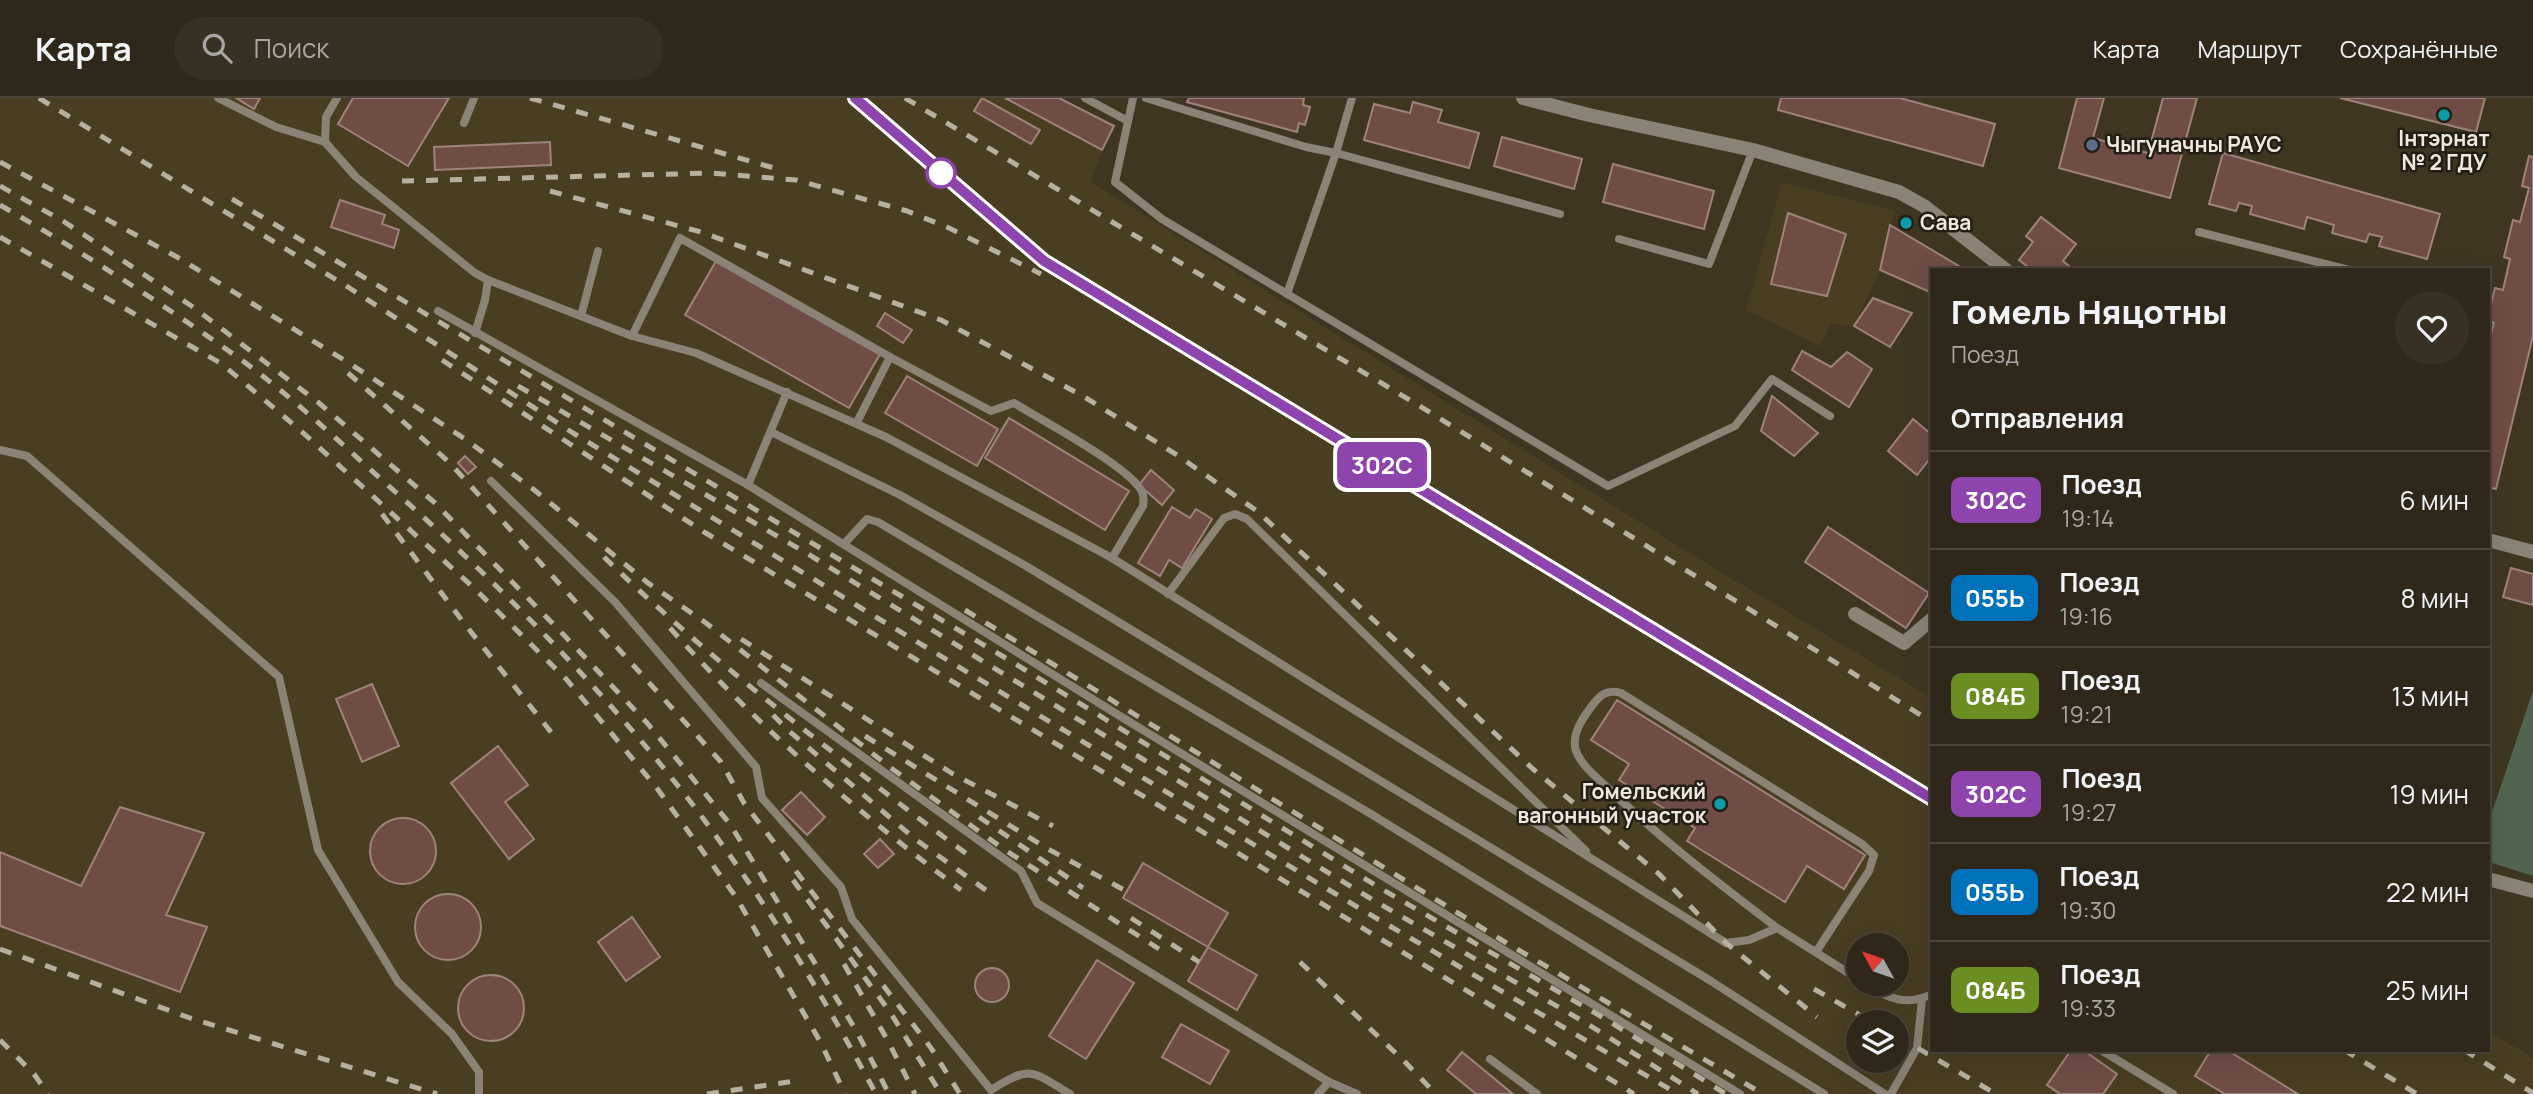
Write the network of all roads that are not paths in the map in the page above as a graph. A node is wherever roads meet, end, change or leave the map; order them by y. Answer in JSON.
{"nodes":[{"id":1,"x":218,"y":98,"type":"edge"},
{"id":2,"x":337,"y":98,"type":"edge"},
{"id":3,"x":474,"y":98,"type":"edge"},
{"id":4,"x":1085,"y":98,"type":"edge"},
{"id":5,"x":1133,"y":98,"type":"edge"},
{"id":6,"x":1146,"y":98,"type":"edge"},
{"id":7,"x":1352,"y":98,"type":"edge"},
{"id":8,"x":1523,"y":98,"type":"edge"},
{"id":9,"x":1128,"y":121,"type":"junction"},
{"id":10,"x":464,"y":123,"type":"dead end"},
{"id":11,"x":325,"y":142,"type":"junction"},
{"id":12,"x":1753,"y":150,"type":"junction"},
{"id":13,"x":1336,"y":153,"type":"junction"},
{"id":14,"x":1560,"y":214,"type":"dead end"},
{"id":15,"x":2199,"y":232,"type":"dead end"},
{"id":16,"x":1619,"y":239,"type":"dead end"},
{"id":17,"x":598,"y":251,"type":"dead end"},
{"id":18,"x":2003,"y":268,"type":"edge"},
{"id":19,"x":2341,"y":268,"type":"edge"},
{"id":20,"x":488,"y":280,"type":"junction"},
{"id":21,"x":1287,"y":294,"type":"junction"},
{"id":22,"x":438,"y":311,"type":"dead end"},
{"id":23,"x":581,"y":316,"type":"junction"},
{"id":24,"x":475,"y":333,"type":"junction"},
{"id":25,"x":632,"y":336,"type":"junction"},
{"id":26,"x":890,"y":357,"type":"junction"},
{"id":27,"x":788,"y":393,"type":"junction"},
{"id":28,"x":1830,"y":416,"type":"dead end"},
{"id":29,"x":857,"y":422,"type":"junction"},
{"id":30,"x":771,"y":432,"type":"junction"},
{"id":31,"x":0,"y":450,"type":"edge"},
{"id":32,"x":491,"y":481,"type":"dead end"},
{"id":33,"x":748,"y":485,"type":"junction"},
{"id":34,"x":2490,"y":541,"type":"edge"},
{"id":35,"x":844,"y":544,"type":"junction"},
{"id":36,"x":2533,"y":552,"type":"edge"},
{"id":37,"x":1112,"y":558,"type":"junction"},
{"id":38,"x":1168,"y":594,"type":"junction"},
{"id":39,"x":1855,"y":614,"type":"dead end"},
{"id":40,"x":1930,"y":621,"type":"edge"},
{"id":41,"x":761,"y":683,"type":"dead end"},
{"id":42,"x":1598,"y":863,"type":"junction"},
{"id":43,"x":2490,"y":879,"type":"edge"},
{"id":44,"x":2533,"y":891,"type":"edge"},
{"id":45,"x":1777,"y":928,"type":"junction"},
{"id":46,"x":1816,"y":952,"type":"junction"},
{"id":47,"x":1846,"y":971,"type":"edge"},
{"id":48,"x":1884,"y":996,"type":"edge"},
{"id":49,"x":1930,"y":996,"type":"edge"},
{"id":50,"x":1922,"y":999,"type":"junction"},
{"id":51,"x":2104,"y":1052,"type":"edge"},
{"id":52,"x":1490,"y":1059,"type":"dead end"},
{"id":53,"x":1329,"y":1082,"type":"junction"},
{"id":54,"x":992,"y":1092,"type":"edge"},
{"id":55,"x":479,"y":1094,"type":"edge"},
{"id":56,"x":1070,"y":1094,"type":"edge"},
{"id":57,"x":1318,"y":1094,"type":"edge"},
{"id":58,"x":1357,"y":1094,"type":"edge"},
{"id":59,"x":1537,"y":1094,"type":"edge"},
{"id":60,"x":1740,"y":1094,"type":"edge"},
{"id":61,"x":1824,"y":1094,"type":"edge"},
{"id":62,"x":1885,"y":1094,"type":"edge"},
{"id":63,"x":1891,"y":1094,"type":"edge"},
{"id":64,"x":2173,"y":1094,"type":"edge"}],
"edges":[{"from":1,"to":11,"type":"lane"},
{"from":2,"to":11,"type":"lane"},
{"from":3,"to":10,"type":"lane"},
{"from":4,"to":9,"type":"lane"},
{"from":5,"to":9,"type":"lane"},
{"from":6,"to":13,"type":"lane"},
{"from":7,"to":13,"type":"lane"},
{"from":8,"to":12,"type":"street"},
{"from":9,"to":21,"type":"lane"},
{"from":11,"to":20,"type":"lane"},
{"from":12,"to":16,"type":"lane"},
{"from":12,"to":18,"type":"street"},
{"from":13,"to":14,"type":"lane"},
{"from":13,"to":21,"type":"lane"},
{"from":15,"to":19,"type":"lane"},
{"from":17,"to":23,"type":"lane"},
{"from":20,"to":23,"type":"lane"},
{"from":20,"to":24,"type":"lane"},
{"from":21,"to":28,"type":"lane"},
{"from":22,"to":24,"type":"lane"},
{"from":23,"to":25,"type":"lane"},
{"from":24,"to":33,"type":"lane"},
{"from":25,"to":26,"type":"lane"},
{"from":25,"to":27,"type":"lane"},
{"from":26,"to":29,"type":"lane"},
{"from":26,"to":37,"type":"lane"},
{"from":27,"to":29,"type":"lane"},
{"from":27,"to":30,"type":"lane"},
{"from":29,"to":37,"type":"lane"},
{"from":30,"to":33,"type":"lane"},
{"from":30,"to":62,"type":"lane"},
{"from":31,"to":55,"type":"lane"},
{"from":32,"to":54,"type":"lane"},
{"from":33,"to":35,"type":"lane"},
{"from":34,"to":36,"type":"street"},
{"from":35,"to":60,"type":"lane"},
{"from":35,"to":61,"type":"lane"},
{"from":37,"to":38,"type":"lane"},
{"from":38,"to":42,"type":"lane"},
{"from":38,"to":42,"type":"lane"},
{"from":39,"to":40,"type":"street"},
{"from":41,"to":53,"type":"lane"},
{"from":42,"to":45,"type":"lane"},
{"from":43,"to":44,"type":"street"},
{"from":45,"to":46,"type":"lane"},
{"from":45,"to":46,"type":"lane"},
{"from":46,"to":47,"type":"lane"},
{"from":48,"to":50,"type":"lane"},
{"from":49,"to":50,"type":"lane"},
{"from":50,"to":63,"type":"lane"},
{"from":51,"to":64,"type":"lane"},
{"from":52,"to":59,"type":"lane"},
{"from":53,"to":57,"type":"lane"},
{"from":53,"to":58,"type":"lane"},
{"from":54,"to":56,"type":"lane"}]}
